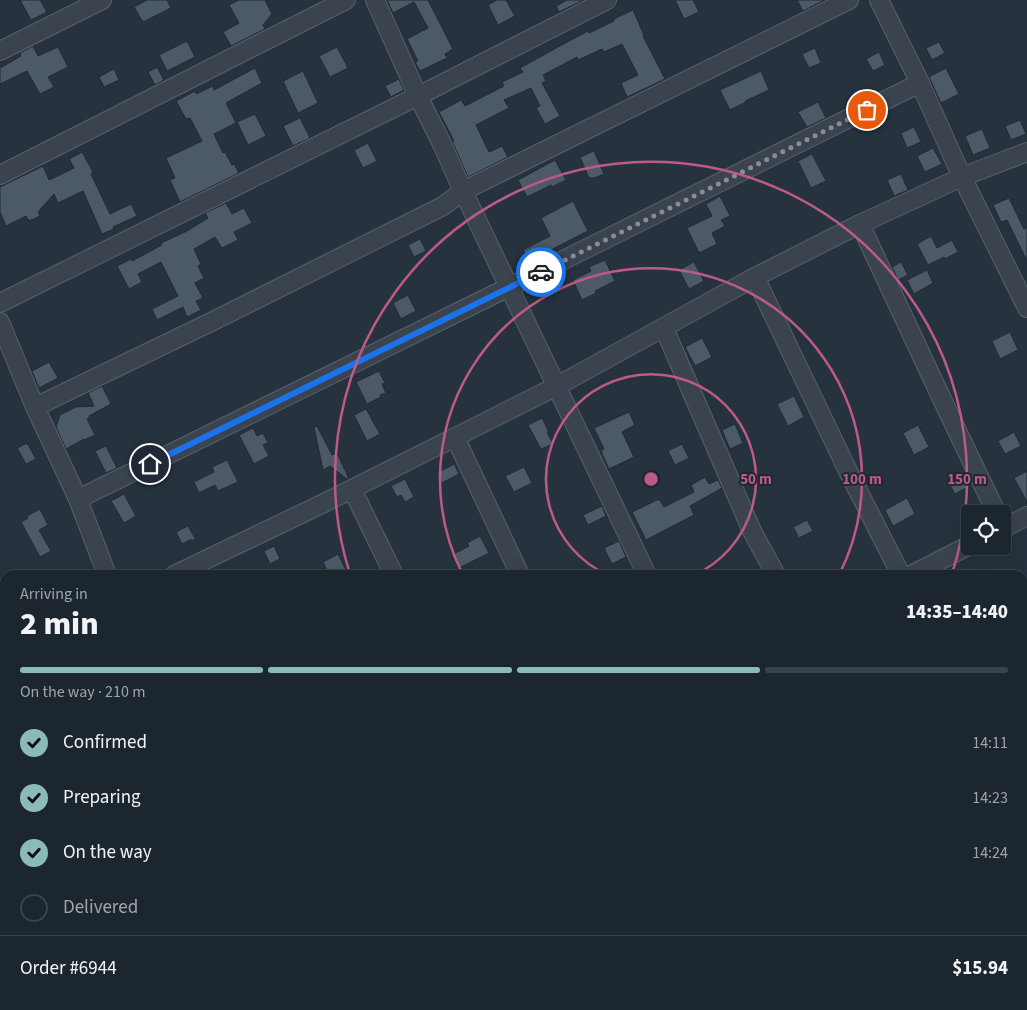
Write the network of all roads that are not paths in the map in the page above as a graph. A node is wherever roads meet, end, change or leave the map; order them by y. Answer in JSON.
{"nodes":[{"id":1,"x":102,"y":0,"type":"edge"},
{"id":2,"x":346,"y":0,"type":"edge"},
{"id":3,"x":375,"y":0,"type":"edge"},
{"id":4,"x":607,"y":0,"type":"edge"},
{"id":5,"x":849,"y":0,"type":"edge"},
{"id":6,"x":879,"y":0,"type":"edge"},
{"id":7,"x":0,"y":51,"type":"edge"},
{"id":8,"x":920,"y":83,"type":"junction"},
{"id":9,"x":418,"y":96,"type":"junction"},
{"id":10,"x":1027,"y":152,"type":"edge"},
{"id":11,"x":0,"y":175,"type":"edge"},
{"id":12,"x":962,"y":177,"type":"junction"},
{"id":13,"x":463,"y":191,"type":"junction"},
{"id":14,"x":860,"y":224,"type":"junction"},
{"id":15,"x":755,"y":277,"type":"junction"},
{"id":16,"x":508,"y":288,"type":"junction"},
{"id":17,"x":0,"y":303,"type":"edge"},
{"id":18,"x":1027,"y":308,"type":"edge"},
{"id":19,"x":0,"y":322,"type":"edge"},
{"id":20,"x":664,"y":328,"type":"junction"},
{"id":21,"x":557,"y":386,"type":"junction"},
{"id":22,"x":35,"y":406,"type":"junction"},
{"id":23,"x":455,"y":437,"type":"junction"},
{"id":24,"x":352,"y":489,"type":"junction"},
{"id":25,"x":78,"y":499,"type":"junction"},
{"id":26,"x":992,"y":505,"type":"edge"},
{"id":27,"x":1027,"y":516,"type":"edge"},
{"id":28,"x":1011,"y":521,"type":"edge"},
{"id":29,"x":961,"y":550,"type":"edge"},
{"id":30,"x":105,"y":570,"type":"edge"},
{"id":31,"x":184,"y":570,"type":"edge"},
{"id":32,"x":392,"y":570,"type":"edge"},
{"id":33,"x":518,"y":570,"type":"edge"},
{"id":34,"x":645,"y":570,"type":"edge"},
{"id":35,"x":773,"y":570,"type":"edge"},
{"id":36,"x":898,"y":570,"type":"edge"},
{"id":37,"x":922,"y":570,"type":"edge"}],
"edges":[{"from":1,"to":7,"type":"street"},
{"from":2,"to":11,"type":"street"},
{"from":3,"to":9,"type":"street"},
{"from":4,"to":9,"type":"street"},
{"from":5,"to":13,"type":"street"},
{"from":6,"to":8,"type":"street"},
{"from":8,"to":12,"type":"street"},
{"from":8,"to":16,"type":"street"},
{"from":9,"to":13,"type":"street"},
{"from":9,"to":17,"type":"street"},
{"from":10,"to":12,"type":"street"},
{"from":12,"to":14,"type":"street"},
{"from":12,"to":18,"type":"street"},
{"from":13,"to":16,"type":"street"},
{"from":13,"to":22,"type":"street"},
{"from":14,"to":15,"type":"street"},
{"from":14,"to":26,"type":"street"},
{"from":15,"to":20,"type":"street"},
{"from":15,"to":36,"type":"street"},
{"from":16,"to":21,"type":"street"},
{"from":16,"to":25,"type":"street"},
{"from":19,"to":22,"type":"street"},
{"from":20,"to":21,"type":"street"},
{"from":20,"to":35,"type":"street"},
{"from":21,"to":23,"type":"street"},
{"from":21,"to":34,"type":"street"},
{"from":22,"to":25,"type":"street"},
{"from":23,"to":24,"type":"street"},
{"from":23,"to":33,"type":"street"},
{"from":24,"to":31,"type":"street"},
{"from":24,"to":32,"type":"street"},
{"from":25,"to":30,"type":"street"},
{"from":27,"to":28,"type":"street"},
{"from":29,"to":37,"type":"street"}]}
